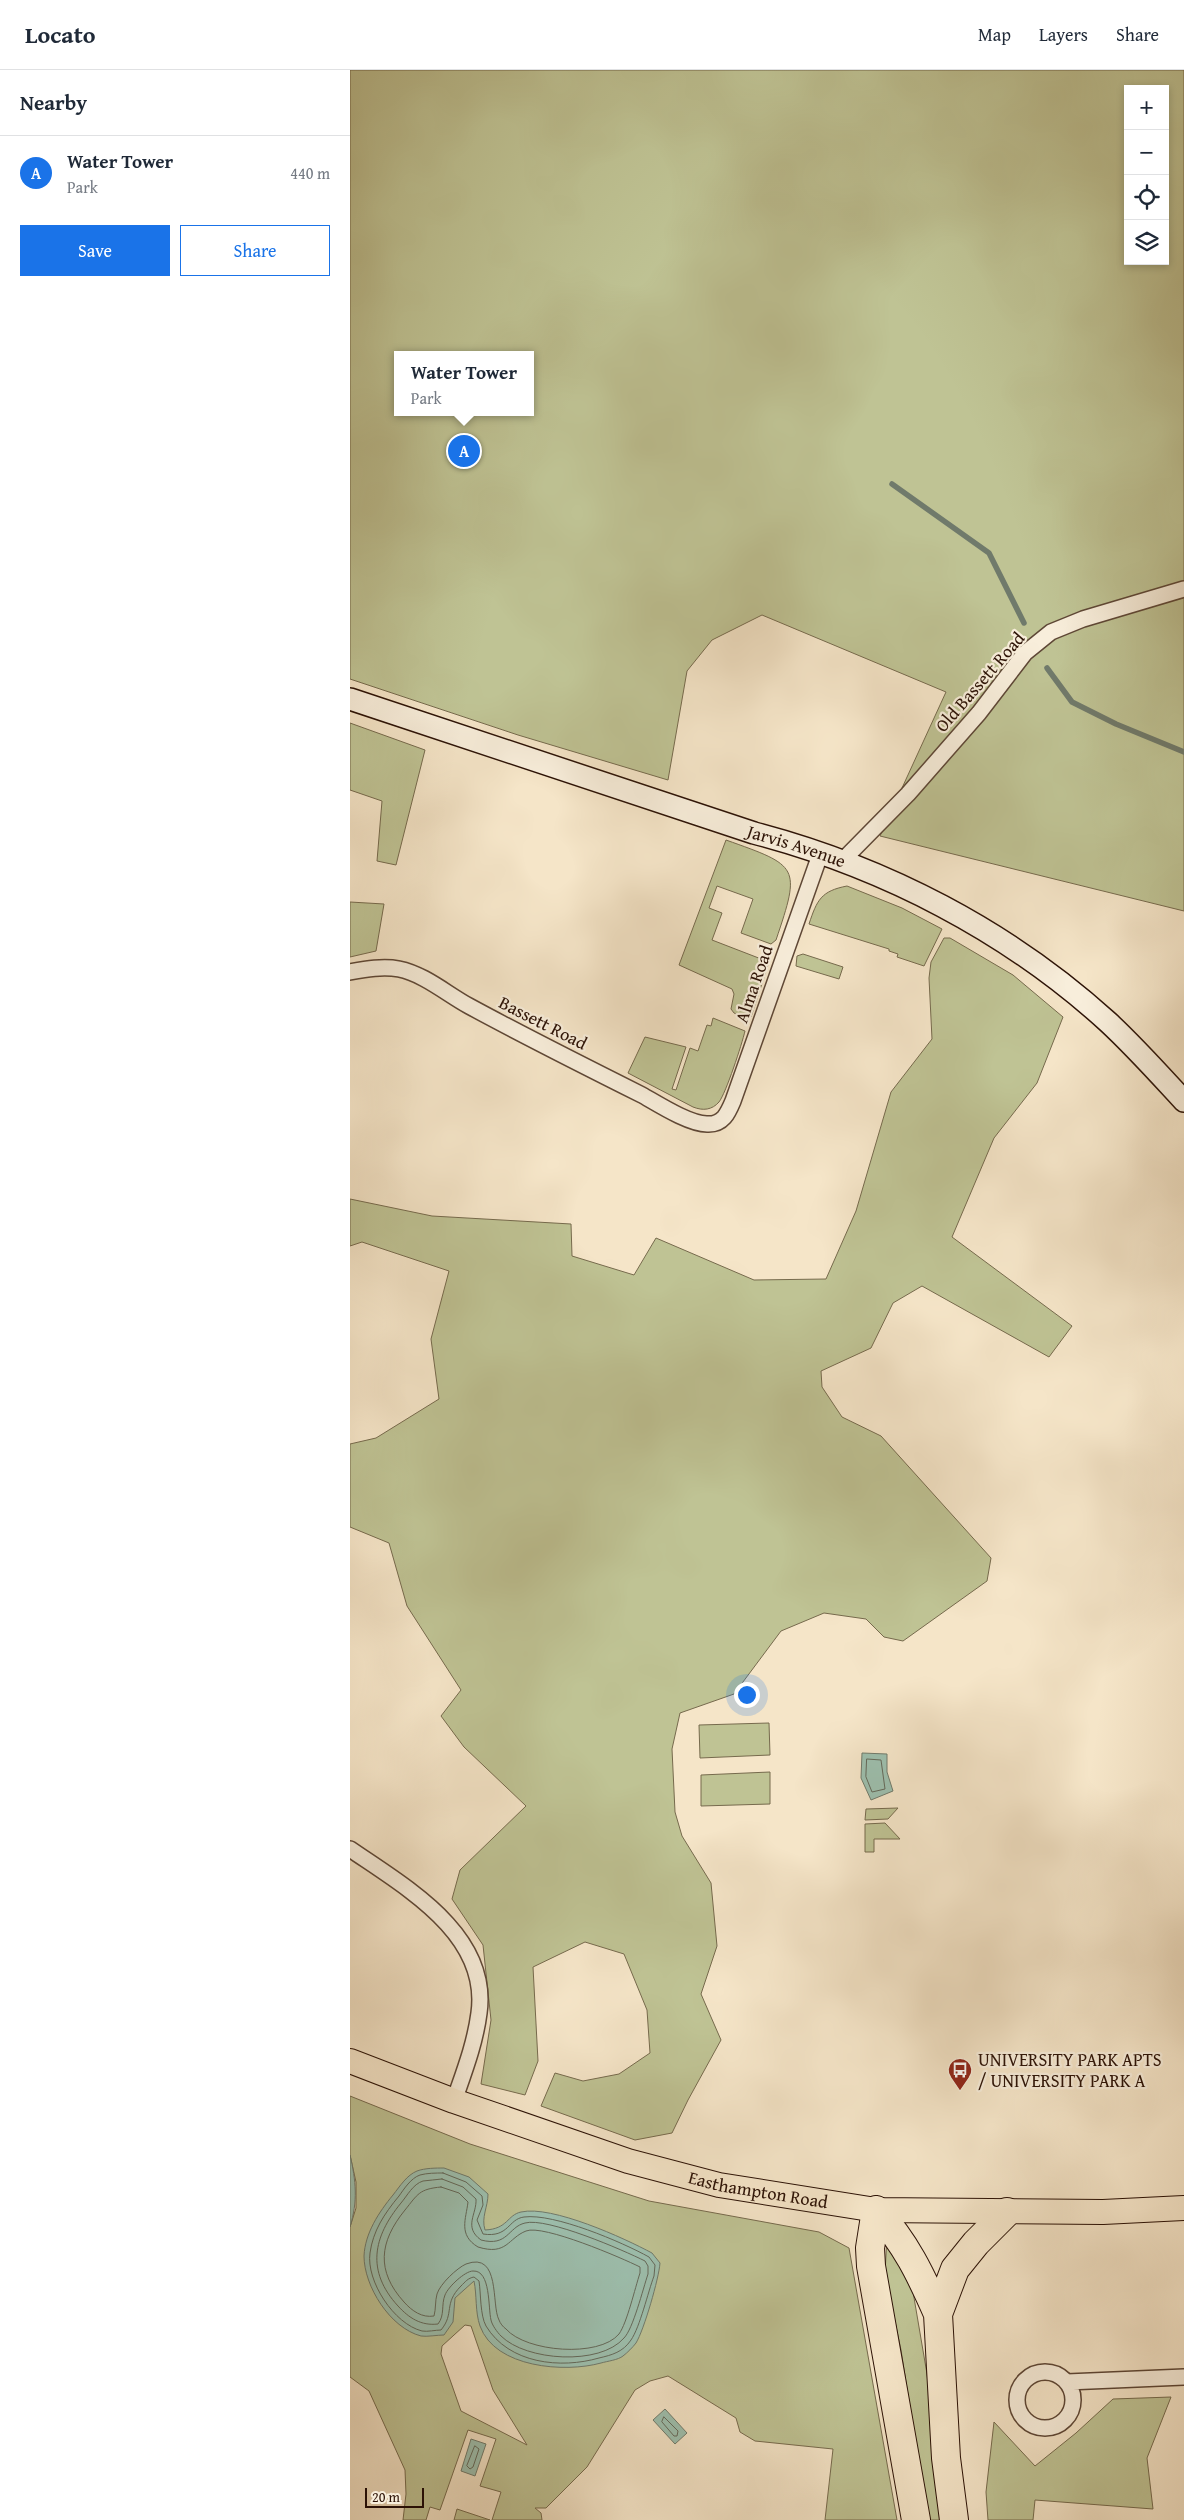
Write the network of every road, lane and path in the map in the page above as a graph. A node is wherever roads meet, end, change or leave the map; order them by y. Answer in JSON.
{"nodes":[{"id":1,"x":1184,"y":589,"type":"edge"},
{"id":2,"x":350,"y":699,"type":"edge"},
{"id":3,"x":821,"y":852,"type":"junction"},
{"id":4,"x":844,"y":860,"type":"junction"},
{"id":5,"x":350,"y":972,"type":"edge"},
{"id":6,"x":1184,"y":1101,"type":"edge"},
{"id":7,"x":716,"y":1123,"type":"joint"},
{"id":8,"x":350,"y":1849,"type":"edge"},
{"id":9,"x":350,"y":2061,"type":"edge"},
{"id":10,"x":454,"y":2101,"type":"junction"},
{"id":11,"x":1184,"y":2208,"type":"edge"},
{"id":12,"x":876,"y":2210,"type":"junction"},
{"id":13,"x":1007,"y":2212,"type":"junction"},
{"id":14,"x":938,"y":2314,"type":"junction"},
{"id":15,"x":1184,"y":2377,"type":"edge"},
{"id":16,"x":1067,"y":2382,"type":"dead end"},
{"id":17,"x":916,"y":2520,"type":"edge"},
{"id":18,"x":954,"y":2520,"type":"edge"}],
"edges":[{"from":1,"to":4,"type":"street","name":"Old Bassett Road"},
{"from":2,"to":3,"type":"street","name":"Jarvis Avenue"},
{"from":3,"to":4,"type":"street","name":"Jarvis Avenue"},
{"from":3,"to":7,"type":"street","name":"Alma Road"},
{"from":4,"to":6,"type":"street","name":"Jarvis Avenue"},
{"from":5,"to":7,"type":"street","name":"Bassett Road"},
{"from":8,"to":10,"type":"street"},
{"from":9,"to":10,"type":"main road","name":"Easthampton Road"},
{"from":10,"to":12,"type":"main road","name":"Easthampton Road"},
{"from":11,"to":13,"type":"main road","name":"Easthampton Road"},
{"from":12,"to":13,"type":"main road","name":"Easthampton Road"},
{"from":12,"to":14,"type":"highway"},
{"from":12,"to":17,"type":"highway"},
{"from":13,"to":14,"type":"highway"},
{"from":14,"to":18,"type":"highway"},
{"from":15,"to":16,"type":"street"}]}
